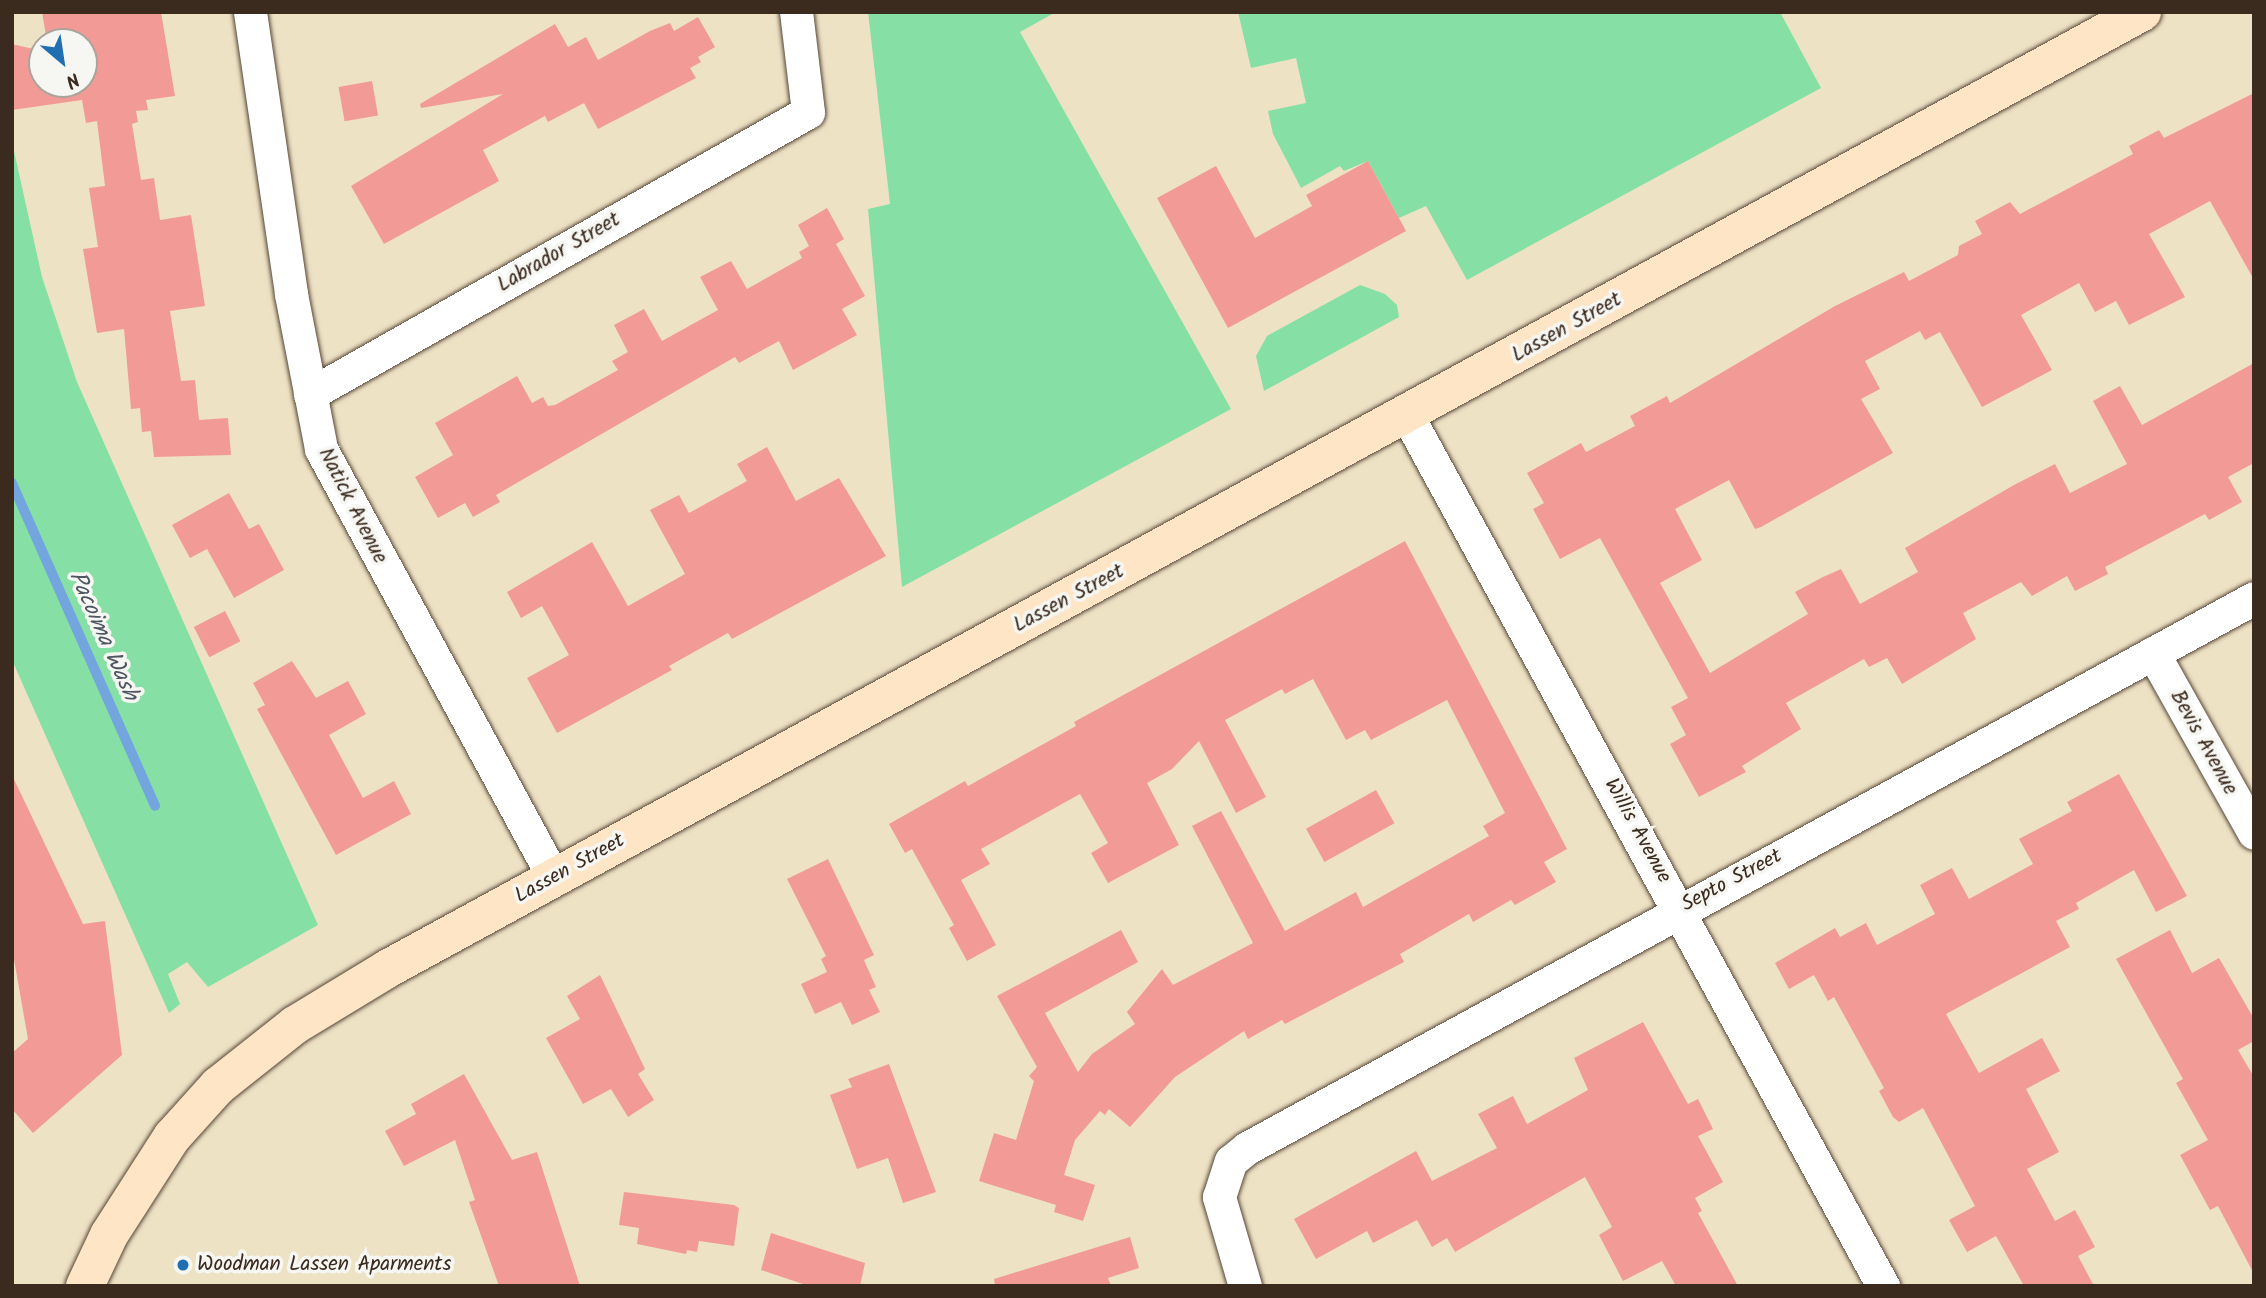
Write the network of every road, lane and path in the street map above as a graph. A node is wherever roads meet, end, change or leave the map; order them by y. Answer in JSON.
{"nodes":[{"id":1,"x":250,"y":12,"type":"edge"},
{"id":2,"x":796,"y":12,"type":"edge"},
{"id":3,"x":2142,"y":12,"type":"edge"},
{"id":4,"x":310,"y":394,"type":"junction"},
{"id":5,"x":1407,"y":415,"type":"junction"},
{"id":6,"x":2254,"y":598,"type":"edge"},
{"id":7,"x":2153,"y":653,"type":"junction"},
{"id":8,"x":2254,"y":833,"type":"edge"},
{"id":9,"x":554,"y":878,"type":"junction"},
{"id":10,"x":1679,"y":909,"type":"junction"},
{"id":11,"x":85,"y":1286,"type":"edge"},
{"id":12,"x":1245,"y":1286,"type":"edge"},
{"id":13,"x":1884,"y":1286,"type":"edge"}],
"edges":[{"from":1,"to":4,"type":"street","name":"Natick Avenue"},
{"from":2,"to":4,"type":"street","name":"Labrador Street"},
{"from":3,"to":5,"type":"main road","name":"Lassen Street"},
{"from":4,"to":9,"type":"street","name":"Natick Avenue"},
{"from":5,"to":9,"type":"main road","name":"Lassen Street"},
{"from":5,"to":10,"type":"street","name":"Willis Avenue"},
{"from":6,"to":7,"type":"street","name":"Septo Street"},
{"from":7,"to":8,"type":"street","name":"Bevis Avenue"},
{"from":7,"to":10,"type":"street","name":"Septo Street"},
{"from":9,"to":11,"type":"main road","name":"Lassen Street"},
{"from":10,"to":12,"type":"street","name":"Septo Street"},
{"from":10,"to":13,"type":"street","name":"Willis Avenue"}]}
